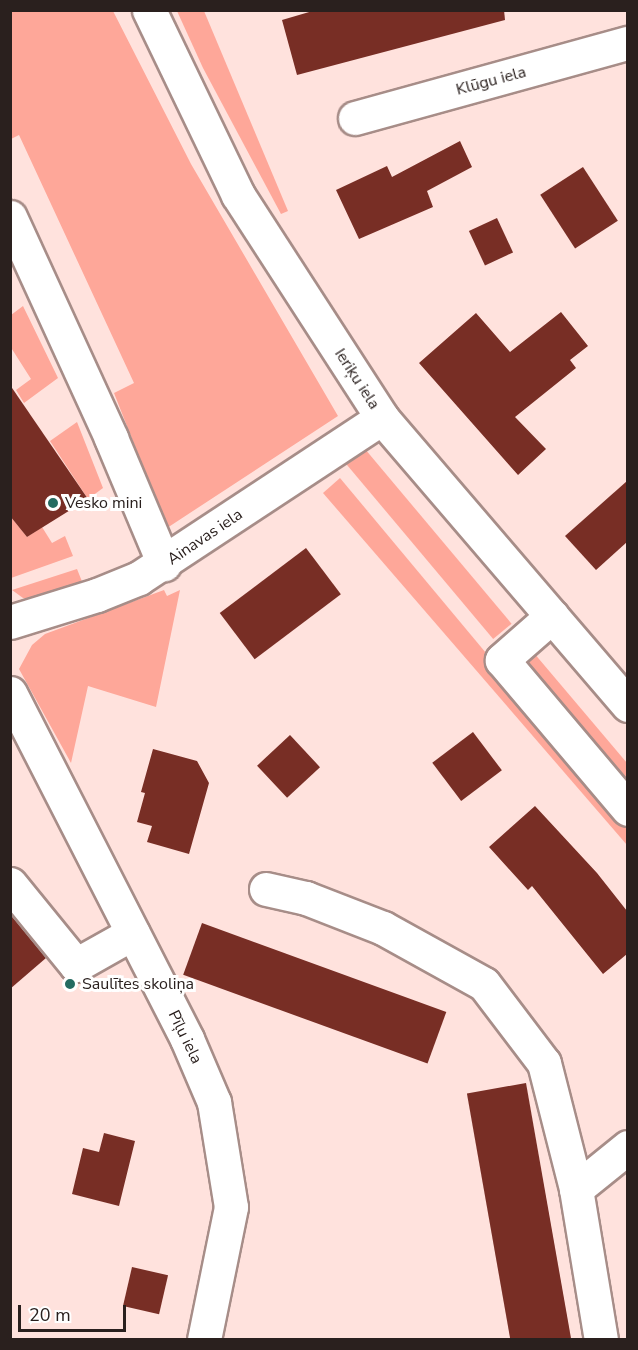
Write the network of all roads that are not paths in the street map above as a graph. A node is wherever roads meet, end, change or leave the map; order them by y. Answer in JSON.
{"nodes":[{"id":1,"x":148,"y":10,"type":"edge"},
{"id":2,"x":627,"y":43,"type":"edge"},
{"id":3,"x":355,"y":118,"type":"dead end"},
{"id":4,"x":10,"y":217,"type":"edge"},
{"id":5,"x":382,"y":418,"type":"junction"},
{"id":6,"x":164,"y":564,"type":"junction"},
{"id":7,"x":552,"y":616,"type":"junction"},
{"id":8,"x":10,"y":622,"type":"edge"},
{"id":9,"x":10,"y":693,"type":"edge"},
{"id":10,"x":627,"y":705,"type":"edge"},
{"id":11,"x":627,"y":809,"type":"edge"},
{"id":12,"x":10,"y":884,"type":"edge"},
{"id":13,"x":266,"y":889,"type":"dead end"},
{"id":14,"x":133,"y":933,"type":"junction"},
{"id":15,"x":627,"y":1147,"type":"edge"},
{"id":16,"x":576,"y":1189,"type":"junction"},
{"id":17,"x":204,"y":1340,"type":"edge"},
{"id":18,"x":601,"y":1340,"type":"edge"}],
"edges":[{"from":1,"to":5,"type":"street","name":"Ieriķu iela"},
{"from":2,"to":3,"type":"street","name":"Klūgu iela"},
{"from":4,"to":6,"type":"street"},
{"from":5,"to":6,"type":"street","name":"Ainavas iela"},
{"from":5,"to":7,"type":"street","name":"Ieriķu iela"},
{"from":6,"to":8,"type":"street","name":"Ainavas iela"},
{"from":7,"to":10,"type":"street","name":"Ieriķu iela"},
{"from":7,"to":11,"type":"street"},
{"from":9,"to":14,"type":"street","name":"Pīļu iela"},
{"from":12,"to":14,"type":"street"},
{"from":13,"to":16,"type":"street"},
{"from":14,"to":17,"type":"street","name":"Pīļu iela"},
{"from":15,"to":16,"type":"street"},
{"from":16,"to":18,"type":"street"}]}
